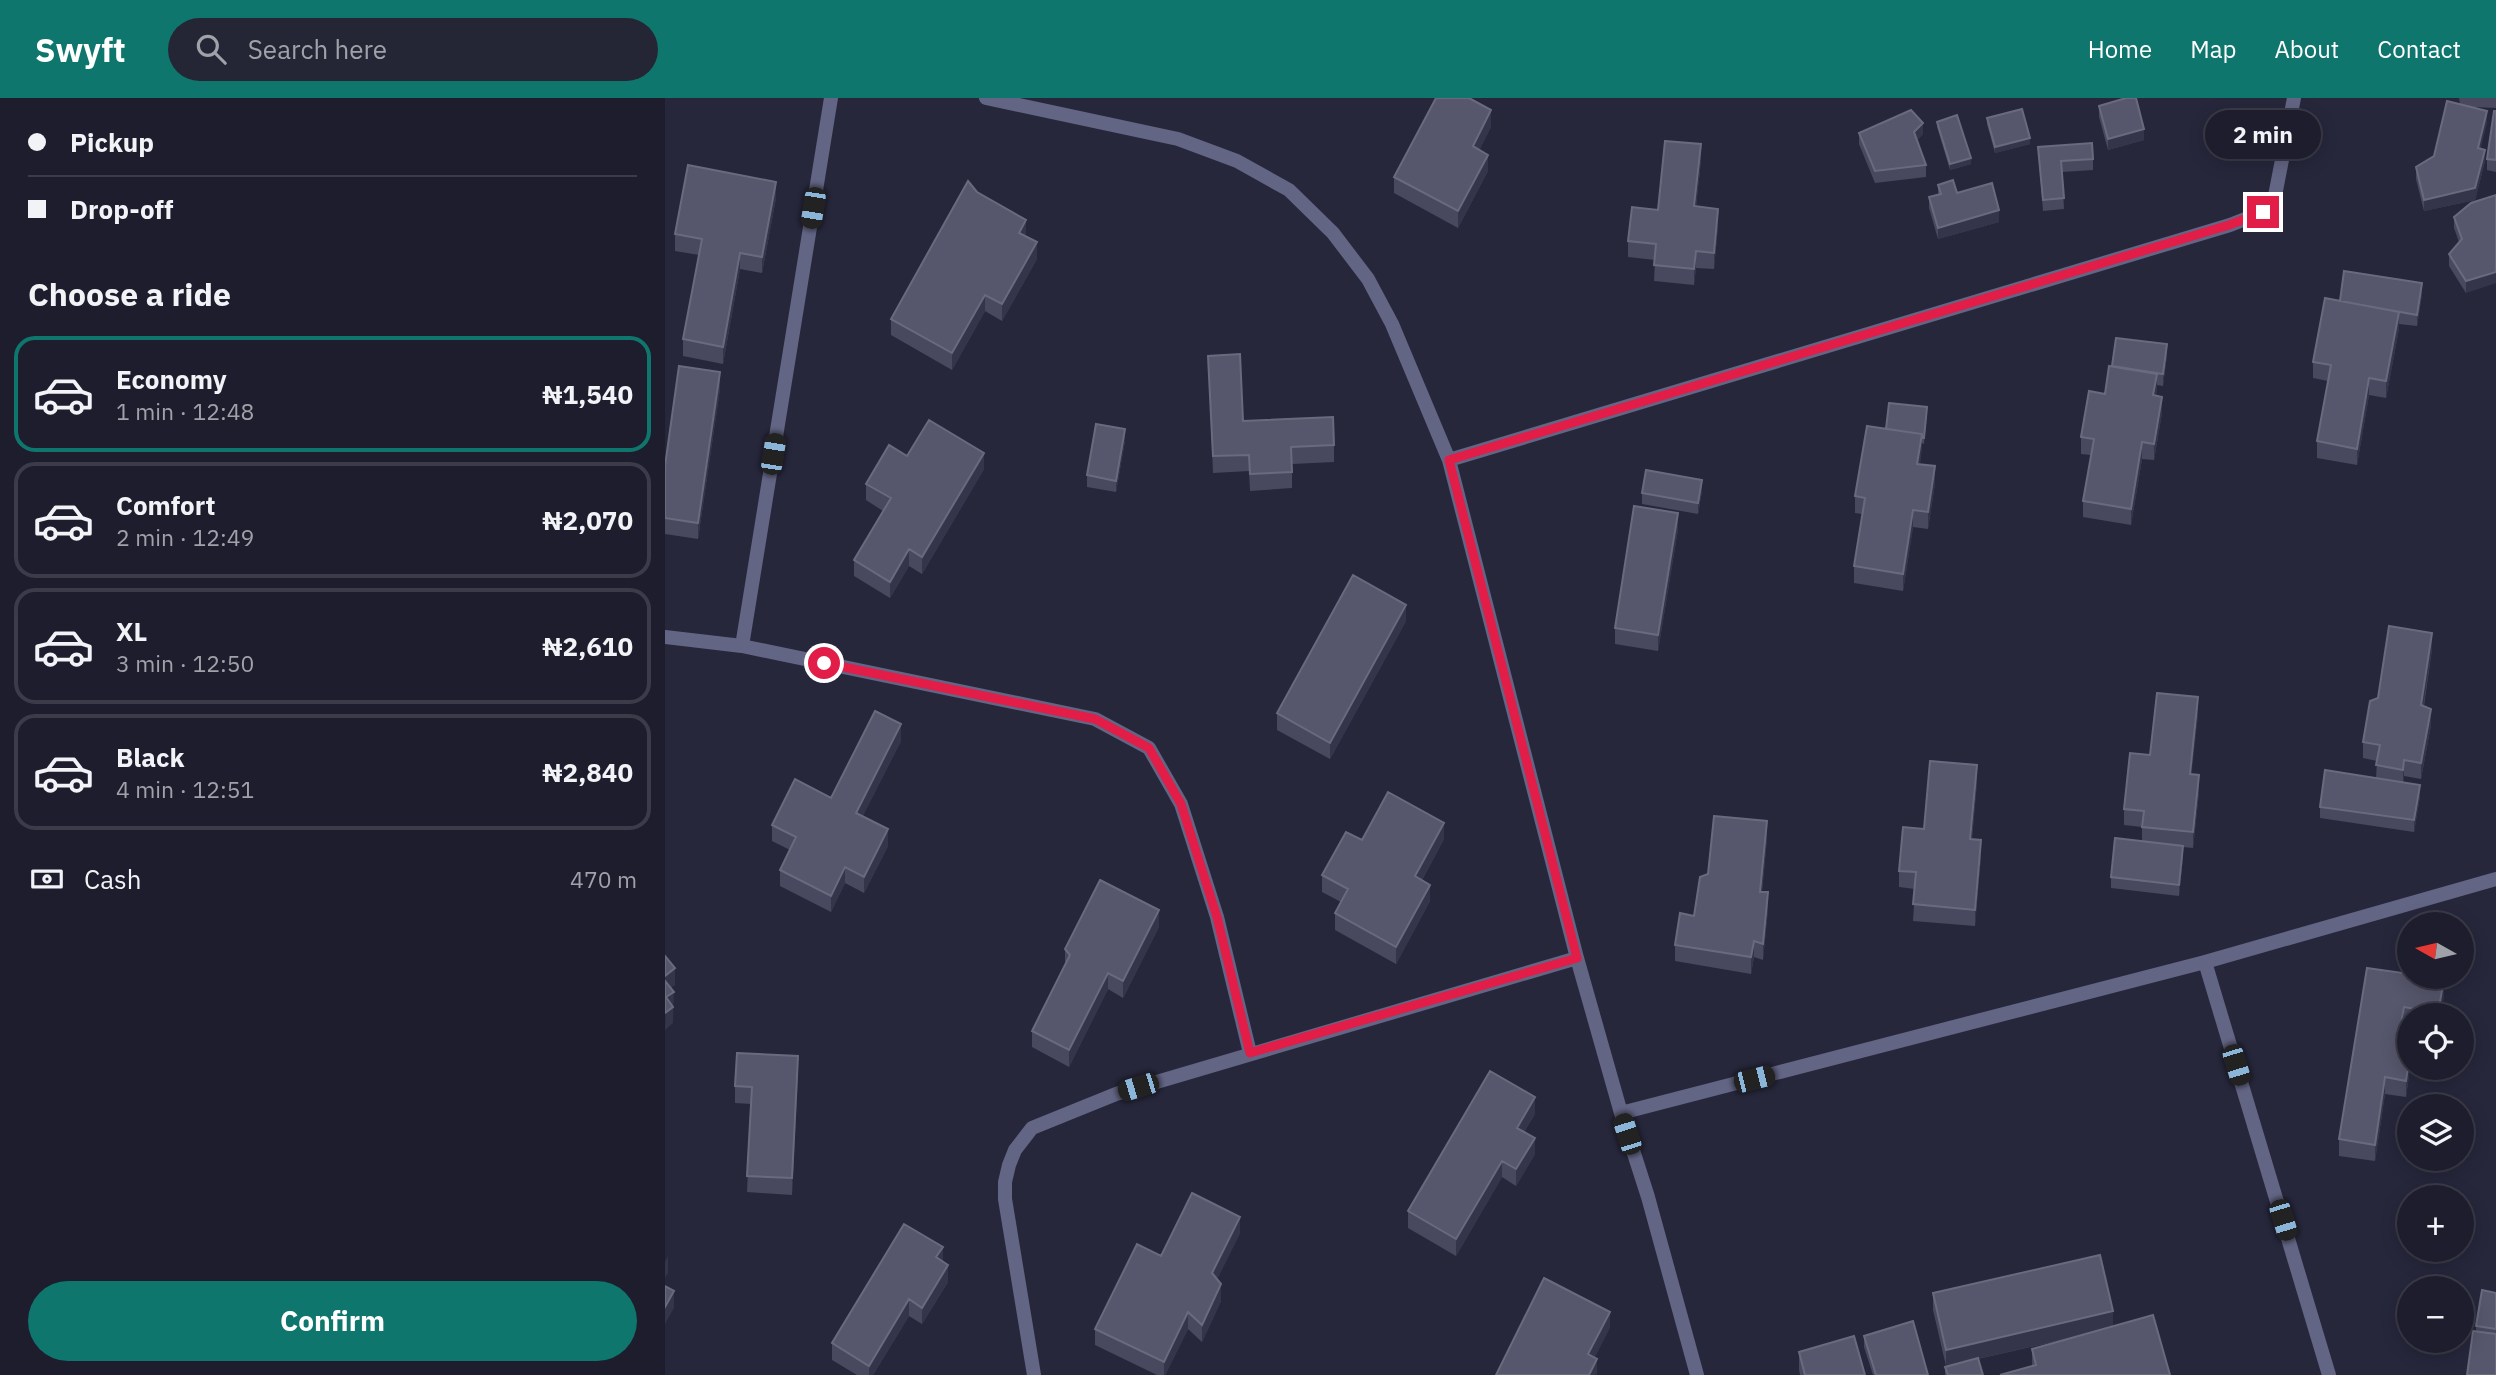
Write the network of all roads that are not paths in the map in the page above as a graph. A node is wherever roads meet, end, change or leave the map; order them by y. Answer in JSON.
{"nodes":[{"id":1,"x":831,"y":98,"type":"edge"},
{"id":2,"x":986,"y":98,"type":"edge"},
{"id":3,"x":2294,"y":98,"type":"edge"},
{"id":4,"x":1449,"y":460,"type":"junction"},
{"id":5,"x":665,"y":636,"type":"edge"},
{"id":6,"x":742,"y":646,"type":"junction"},
{"id":7,"x":2496,"y":879,"type":"edge"},
{"id":8,"x":1577,"y":958,"type":"junction"},
{"id":9,"x":2205,"y":962,"type":"junction"},
{"id":10,"x":1250,"y":1053,"type":"junction"},
{"id":11,"x":1621,"y":1113,"type":"junction"},
{"id":12,"x":1034,"y":1375,"type":"edge"},
{"id":13,"x":1697,"y":1375,"type":"edge"},
{"id":14,"x":2329,"y":1375,"type":"edge"}],
"edges":[{"from":1,"to":6,"type":"lane"},
{"from":2,"to":4,"type":"lane"},
{"from":3,"to":4,"type":"lane"},
{"from":4,"to":8,"type":"lane"},
{"from":5,"to":6,"type":"lane"},
{"from":6,"to":10,"type":"lane"},
{"from":7,"to":9,"type":"lane"},
{"from":8,"to":10,"type":"lane"},
{"from":8,"to":11,"type":"lane"},
{"from":9,"to":11,"type":"lane"},
{"from":9,"to":14,"type":"lane"},
{"from":10,"to":12,"type":"lane"},
{"from":11,"to":13,"type":"lane"}]}
